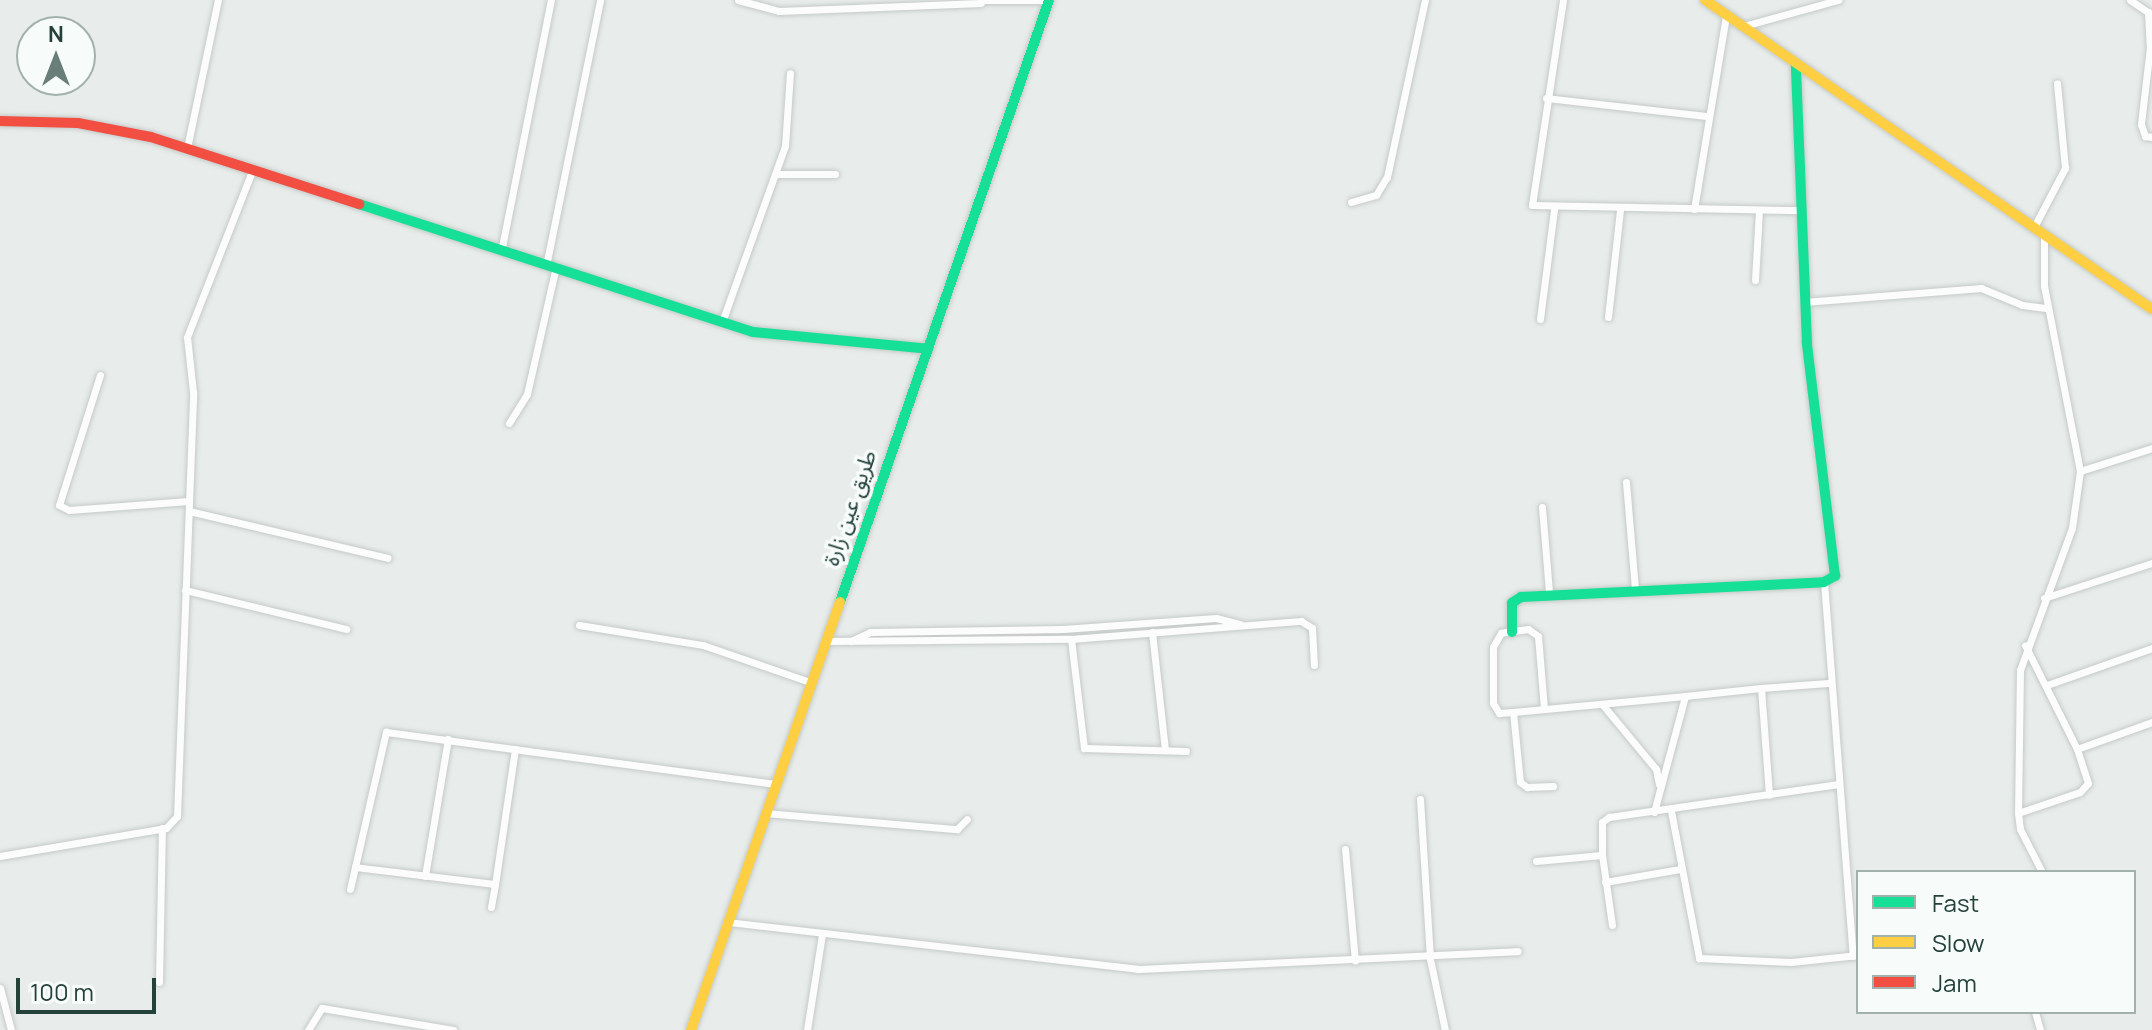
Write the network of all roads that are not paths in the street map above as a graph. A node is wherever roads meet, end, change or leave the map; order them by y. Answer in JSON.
{"nodes":[{"id":1,"x":218,"y":0,"type":"edge"},
{"id":2,"x":551,"y":0,"type":"edge"},
{"id":3,"x":600,"y":0,"type":"edge"},
{"id":4,"x":738,"y":0,"type":"edge"},
{"id":5,"x":1046,"y":0,"type":"edge"},
{"id":6,"x":1425,"y":0,"type":"edge"},
{"id":7,"x":1563,"y":0,"type":"edge"},
{"id":8,"x":1705,"y":0,"type":"edge"},
{"id":9,"x":1838,"y":0,"type":"edge"},
{"id":10,"x":2130,"y":0,"type":"edge"},
{"id":11,"x":981,"y":1,"type":"edge"},
{"id":12,"x":1726,"y":15,"type":"junction"},
{"id":13,"x":1744,"y":26,"type":"junction"},
{"id":14,"x":1796,"y":65,"type":"junction"},
{"id":15,"x":790,"y":73,"type":"dead end"},
{"id":16,"x":2057,"y":83,"type":"dead end"},
{"id":17,"x":1546,"y":98,"type":"junction"},
{"id":18,"x":1707,"y":116,"type":"junction"},
{"id":19,"x":0,"y":121,"type":"edge"},
{"id":20,"x":2152,"y":137,"type":"edge"},
{"id":21,"x":187,"y":148,"type":"junction"},
{"id":22,"x":253,"y":168,"type":"junction"},
{"id":23,"x":777,"y":174,"type":"junction"},
{"id":24,"x":835,"y":174,"type":"dead end"},
{"id":25,"x":1351,"y":202,"type":"dead end"},
{"id":26,"x":1554,"y":209,"type":"junction"},
{"id":27,"x":1694,"y":209,"type":"junction"},
{"id":28,"x":1620,"y":210,"type":"junction"},
{"id":29,"x":1759,"y":210,"type":"junction"},
{"id":30,"x":1801,"y":210,"type":"junction"},
{"id":31,"x":2039,"y":230,"type":"junction"},
{"id":32,"x":502,"y":247,"type":"junction"},
{"id":33,"x":552,"y":263,"type":"junction"},
{"id":34,"x":1755,"y":280,"type":"dead end"},
{"id":35,"x":1804,"y":302,"type":"junction"},
{"id":36,"x":2048,"y":308,"type":"junction"},
{"id":37,"x":2152,"y":309,"type":"edge"},
{"id":38,"x":1608,"y":317,"type":"dead end"},
{"id":39,"x":1540,"y":319,"type":"dead end"},
{"id":40,"x":722,"y":322,"type":"junction"},
{"id":41,"x":928,"y":349,"type":"junction"},
{"id":42,"x":100,"y":375,"type":"dead end"},
{"id":43,"x":509,"y":423,"type":"dead end"},
{"id":44,"x":2152,"y":448,"type":"edge"},
{"id":45,"x":2080,"y":471,"type":"junction"},
{"id":46,"x":1626,"y":482,"type":"dead end"},
{"id":47,"x":189,"y":501,"type":"junction"},
{"id":48,"x":1542,"y":507,"type":"dead end"},
{"id":49,"x":189,"y":511,"type":"junction"},
{"id":50,"x":388,"y":558,"type":"dead end"},
{"id":51,"x":2152,"y":563,"type":"edge"},
{"id":52,"x":1824,"y":582,"type":"junction"},
{"id":53,"x":185,"y":590,"type":"junction"},
{"id":54,"x":1635,"y":590,"type":"junction"},
{"id":55,"x":1549,"y":593,"type":"junction"},
{"id":56,"x":2044,"y":598,"type":"junction"},
{"id":57,"x":579,"y":625,"type":"dead end"},
{"id":58,"x":1242,"y":625,"type":"junction"},
{"id":59,"x":346,"y":629,"type":"dead end"},
{"id":60,"x":1152,"y":632,"type":"junction"},
{"id":61,"x":1512,"y":632,"type":"junction"},
{"id":62,"x":1071,"y":639,"type":"junction"},
{"id":63,"x":826,"y":641,"type":"junction"},
{"id":64,"x":851,"y":641,"type":"junction"},
{"id":65,"x":2025,"y":645,"type":"junction"},
{"id":66,"x":2152,"y":648,"type":"edge"},
{"id":67,"x":1314,"y":665,"type":"dead end"},
{"id":68,"x":810,"y":682,"type":"junction"},
{"id":69,"x":1828,"y":683,"type":"junction"},
{"id":70,"x":2047,"y":685,"type":"junction"},
{"id":71,"x":1761,"y":688,"type":"junction"},
{"id":72,"x":1685,"y":696,"type":"junction"},
{"id":73,"x":1602,"y":704,"type":"junction"},
{"id":74,"x":1544,"y":709,"type":"junction"},
{"id":75,"x":1513,"y":712,"type":"junction"},
{"id":76,"x":2152,"y":722,"type":"edge"},
{"id":77,"x":448,"y":739,"type":"junction"},
{"id":78,"x":515,"y":749,"type":"junction"},
{"id":79,"x":1165,"y":749,"type":"junction"},
{"id":80,"x":2077,"y":749,"type":"junction"},
{"id":81,"x":1186,"y":751,"type":"dead end"},
{"id":82,"x":774,"y":784,"type":"junction"},
{"id":83,"x":1839,"y":784,"type":"junction"},
{"id":84,"x":1553,"y":786,"type":"dead end"},
{"id":85,"x":1660,"y":786,"type":"junction"},
{"id":86,"x":1769,"y":795,"type":"junction"},
{"id":87,"x":1420,"y":799,"type":"dead end"},
{"id":88,"x":1671,"y":811,"type":"junction"},
{"id":89,"x":1654,"y":812,"type":"junction"},
{"id":90,"x":765,"y":813,"type":"junction"},
{"id":91,"x":2018,"y":813,"type":"junction"},
{"id":92,"x":967,"y":819,"type":"dead end"},
{"id":93,"x":162,"y":828,"type":"junction"},
{"id":94,"x":1345,"y":849,"type":"dead end"},
{"id":95,"x":1602,"y":855,"type":"junction"},
{"id":96,"x":0,"y":856,"type":"edge"},
{"id":97,"x":1536,"y":861,"type":"dead end"},
{"id":98,"x":355,"y":867,"type":"junction"},
{"id":99,"x":1680,"y":869,"type":"junction"},
{"id":100,"x":2041,"y":870,"type":"edge"},
{"id":101,"x":425,"y":876,"type":"junction"},
{"id":102,"x":1605,"y":882,"type":"junction"},
{"id":103,"x":495,"y":884,"type":"junction"},
{"id":104,"x":350,"y":889,"type":"dead end"},
{"id":105,"x":491,"y":907,"type":"dead end"},
{"id":106,"x":728,"y":922,"type":"junction"},
{"id":107,"x":1612,"y":925,"type":"dead end"},
{"id":108,"x":822,"y":934,"type":"junction"},
{"id":109,"x":1518,"y":951,"type":"dead end"},
{"id":110,"x":1856,"y":955,"type":"edge"},
{"id":111,"x":1430,"y":959,"type":"junction"},
{"id":112,"x":1355,"y":961,"type":"junction"},
{"id":113,"x":159,"y":982,"type":"dead end"},
{"id":114,"x":0,"y":988,"type":"edge"},
{"id":115,"x":396,"y":1027,"type":"edge"},
{"id":116,"x":11,"y":1030,"type":"edge"},
{"id":117,"x":308,"y":1030,"type":"edge"},
{"id":118,"x":453,"y":1030,"type":"edge"},
{"id":119,"x":691,"y":1030,"type":"edge"},
{"id":120,"x":807,"y":1030,"type":"edge"},
{"id":121,"x":1445,"y":1030,"type":"edge"}],
"edges":[{"from":1,"to":21,"type":"street"},
{"from":2,"to":32,"type":"street"},
{"from":3,"to":33,"type":"street"},
{"from":4,"to":11,"type":"street"},
{"from":5,"to":11,"type":"street"},
{"from":5,"to":41,"type":"main road","name":"طريق عين زارة"},
{"from":6,"to":25,"type":"street"},
{"from":7,"to":17,"type":"street"},
{"from":8,"to":12,"type":"main road"},
{"from":9,"to":13,"type":"street"},
{"from":10,"to":20,"type":"street"},
{"from":12,"to":13,"type":"main road"},
{"from":12,"to":18,"type":"street"},
{"from":13,"to":14,"type":"main road"},
{"from":14,"to":30,"type":"main road"},
{"from":14,"to":31,"type":"main road"},
{"from":15,"to":23,"type":"street"},
{"from":16,"to":31,"type":"street"},
{"from":17,"to":18,"type":"street"},
{"from":17,"to":26,"type":"street"},
{"from":18,"to":27,"type":"street"},
{"from":19,"to":21,"type":"main road"},
{"from":21,"to":22,"type":"main road"},
{"from":22,"to":32,"type":"main road"},
{"from":22,"to":47,"type":"street"},
{"from":23,"to":24,"type":"street"},
{"from":23,"to":40,"type":"street"},
{"from":26,"to":28,"type":"street"},
{"from":26,"to":39,"type":"street"},
{"from":27,"to":28,"type":"street"},
{"from":27,"to":29,"type":"street"},
{"from":28,"to":38,"type":"street"},
{"from":29,"to":30,"type":"street"},
{"from":29,"to":34,"type":"street"},
{"from":30,"to":35,"type":"main road"},
{"from":31,"to":36,"type":"street"},
{"from":31,"to":37,"type":"main road"},
{"from":32,"to":33,"type":"main road"},
{"from":33,"to":40,"type":"main road"},
{"from":33,"to":43,"type":"street"},
{"from":35,"to":36,"type":"street"},
{"from":35,"to":52,"type":"main road"},
{"from":36,"to":45,"type":"street"},
{"from":40,"to":41,"type":"main road"},
{"from":41,"to":63,"type":"main road","name":"طريق عين زارة"},
{"from":42,"to":47,"type":"street"},
{"from":44,"to":45,"type":"street"},
{"from":45,"to":56,"type":"street"},
{"from":46,"to":54,"type":"street"},
{"from":47,"to":49,"type":"street"},
{"from":48,"to":55,"type":"street"},
{"from":49,"to":50,"type":"street"},
{"from":49,"to":53,"type":"street"},
{"from":51,"to":56,"type":"street"},
{"from":52,"to":54,"type":"main road"},
{"from":52,"to":69,"type":"street"},
{"from":53,"to":59,"type":"street"},
{"from":53,"to":93,"type":"street"},
{"from":54,"to":55,"type":"main road"},
{"from":55,"to":61,"type":"main road"},
{"from":56,"to":65,"type":"street"},
{"from":57,"to":68,"type":"street"},
{"from":58,"to":60,"type":"street"},
{"from":58,"to":64,"type":"street"},
{"from":58,"to":67,"type":"street"},
{"from":60,"to":62,"type":"street"},
{"from":60,"to":79,"type":"street"},
{"from":61,"to":74,"type":"street"},
{"from":61,"to":75,"type":"street"},
{"from":62,"to":64,"type":"street"},
{"from":62,"to":79,"type":"street"},
{"from":63,"to":64,"type":"street"},
{"from":63,"to":68,"type":"main road","name":"طريق عين زارة"},
{"from":65,"to":70,"type":"street"},
{"from":65,"to":91,"type":"street"},
{"from":66,"to":70,"type":"street"},
{"from":68,"to":82,"type":"main road","name":"طريق عين زارة"},
{"from":69,"to":71,"type":"street"},
{"from":69,"to":83,"type":"street"},
{"from":70,"to":80,"type":"street"},
{"from":71,"to":72,"type":"street"},
{"from":71,"to":86,"type":"street"},
{"from":72,"to":73,"type":"street"},
{"from":72,"to":85,"type":"street"},
{"from":73,"to":74,"type":"street"},
{"from":73,"to":85,"type":"street"},
{"from":74,"to":75,"type":"street"},
{"from":75,"to":84,"type":"street"},
{"from":76,"to":80,"type":"street"},
{"from":77,"to":78,"type":"street"},
{"from":77,"to":98,"type":"street"},
{"from":77,"to":101,"type":"street"},
{"from":78,"to":82,"type":"street"},
{"from":78,"to":103,"type":"street"},
{"from":79,"to":81,"type":"street"},
{"from":80,"to":91,"type":"street"},
{"from":82,"to":90,"type":"main road","name":"طريق عين زارة"},
{"from":83,"to":86,"type":"street"},
{"from":83,"to":110,"type":"street"},
{"from":85,"to":89,"type":"street"},
{"from":86,"to":88,"type":"street"},
{"from":87,"to":111,"type":"street"},
{"from":88,"to":89,"type":"street"},
{"from":88,"to":99,"type":"street"},
{"from":89,"to":95,"type":"street"},
{"from":90,"to":92,"type":"street"},
{"from":90,"to":106,"type":"main road","name":"طريق عين زارة"},
{"from":91,"to":100,"type":"street"},
{"from":93,"to":96,"type":"street"},
{"from":93,"to":113,"type":"street"},
{"from":94,"to":112,"type":"street"},
{"from":95,"to":97,"type":"street"},
{"from":95,"to":102,"type":"street"},
{"from":98,"to":101,"type":"street"},
{"from":98,"to":104,"type":"street"},
{"from":99,"to":102,"type":"street"},
{"from":99,"to":110,"type":"street"},
{"from":101,"to":103,"type":"street"},
{"from":102,"to":107,"type":"street"},
{"from":103,"to":105,"type":"street"},
{"from":106,"to":108,"type":"street"},
{"from":106,"to":119,"type":"main road","name":"طريق عين زارة"},
{"from":108,"to":112,"type":"street"},
{"from":108,"to":120,"type":"street"},
{"from":109,"to":111,"type":"street"},
{"from":111,"to":112,"type":"street"},
{"from":111,"to":121,"type":"street"},
{"from":114,"to":116,"type":"street"},
{"from":115,"to":117,"type":"street"},
{"from":115,"to":118,"type":"street"}]}
